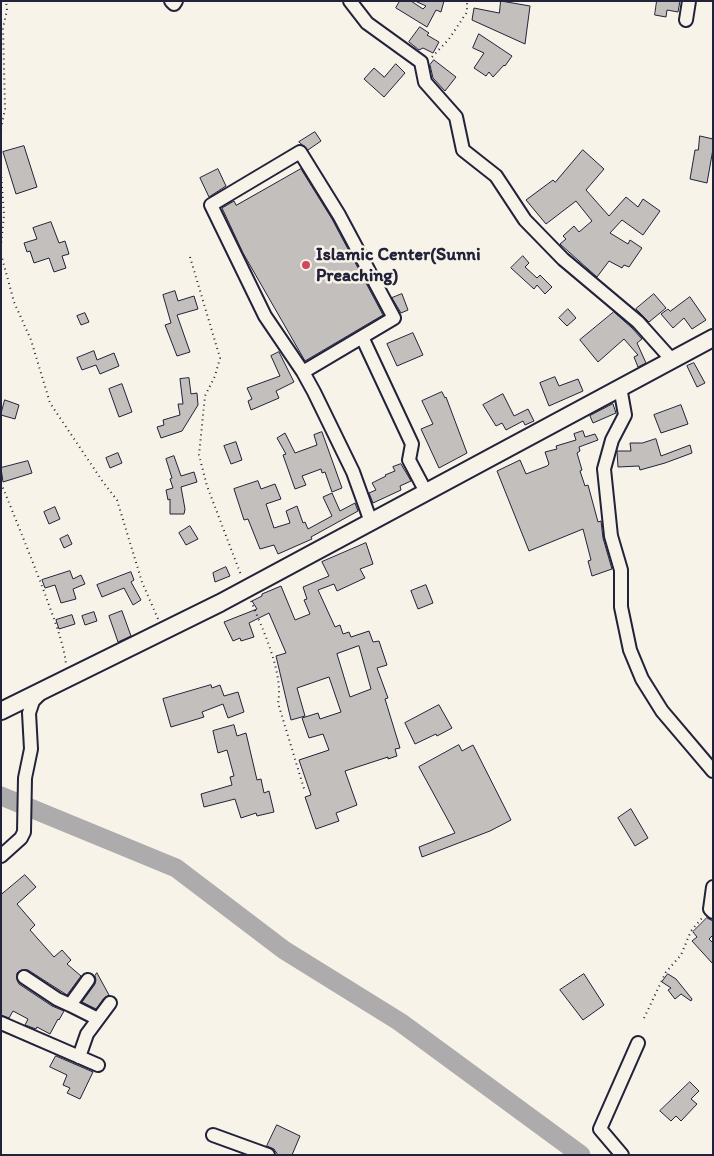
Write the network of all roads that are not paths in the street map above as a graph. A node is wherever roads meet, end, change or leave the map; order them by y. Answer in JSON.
{"nodes":[{"id":1,"x":171,"y":1,"type":"edge"},
{"id":2,"x":176,"y":1,"type":"edge"},
{"id":3,"x":350,"y":1,"type":"edge"},
{"id":4,"x":690,"y":1,"type":"edge"},
{"id":5,"x":686,"y":20,"type":"dead end"},
{"id":6,"x":362,"y":337,"type":"junction"},
{"id":7,"x":713,"y":338,"type":"edge"},
{"id":8,"x":672,"y":360,"type":"junction"},
{"id":9,"x":303,"y":372,"type":"junction"},
{"id":10,"x":620,"y":387,"type":"junction"},
{"id":11,"x":426,"y":492,"type":"junction"},
{"id":12,"x":371,"y":522,"type":"junction"},
{"id":13,"x":44,"y":690,"type":"junction"},
{"id":14,"x":2,"y":710,"type":"edge"},
{"id":15,"x":713,"y":771,"type":"edge"},
{"id":16,"x":1,"y":856,"type":"edge"},
{"id":17,"x":713,"y":887,"type":"edge"},
{"id":18,"x":712,"y":910,"type":"edge"},
{"id":19,"x":24,"y":977,"type":"dead end"},
{"id":20,"x":88,"y":980,"type":"dead end"},
{"id":21,"x":110,"y":1003,"type":"dead end"},
{"id":22,"x":70,"y":1005,"type":"junction"},
{"id":23,"x":98,"y":1019,"type":"junction"},
{"id":24,"x":1,"y":1023,"type":"edge"},
{"id":25,"x":638,"y":1043,"type":"dead end"},
{"id":26,"x":79,"y":1057,"type":"junction"},
{"id":27,"x":98,"y":1065,"type":"dead end"},
{"id":28,"x":213,"y":1135,"type":"dead end"},
{"id":29,"x":245,"y":1151,"type":"edge"},
{"id":30,"x":268,"y":1155,"type":"edge"},
{"id":31,"x":622,"y":1155,"type":"edge"}],
"edges":[{"from":1,"to":2,"type":"street"},
{"from":3,"to":8,"type":"street"},
{"from":4,"to":5,"type":"street"},
{"from":6,"to":9,"type":"street"},
{"from":6,"to":9,"type":"street"},
{"from":6,"to":11,"type":"street"},
{"from":7,"to":8,"type":"main road"},
{"from":8,"to":10,"type":"main road"},
{"from":9,"to":12,"type":"street"},
{"from":10,"to":11,"type":"main road"},
{"from":10,"to":15,"type":"street"},
{"from":11,"to":12,"type":"main road"},
{"from":12,"to":13,"type":"main road"},
{"from":13,"to":14,"type":"main road"},
{"from":13,"to":16,"type":"street"},
{"from":17,"to":18,"type":"street"},
{"from":19,"to":22,"type":"street"},
{"from":20,"to":22,"type":"street"},
{"from":21,"to":23,"type":"street"},
{"from":22,"to":23,"type":"street"},
{"from":23,"to":26,"type":"street"},
{"from":24,"to":26,"type":"street"},
{"from":25,"to":31,"type":"street"},
{"from":26,"to":27,"type":"street"},
{"from":28,"to":29,"type":"street"},
{"from":29,"to":30,"type":"street"}]}
